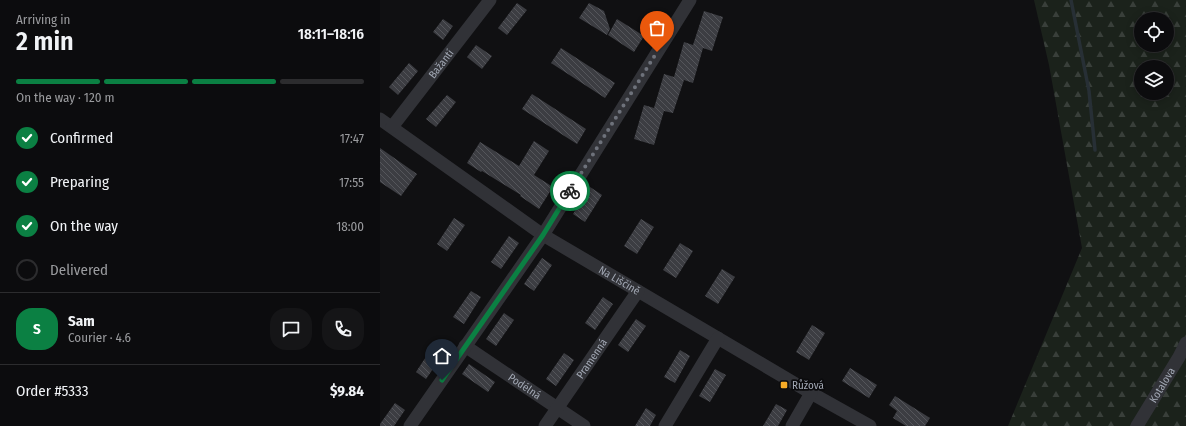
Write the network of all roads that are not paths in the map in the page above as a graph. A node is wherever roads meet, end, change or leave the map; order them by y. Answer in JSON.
{"nodes":[{"id":1,"x":490,"y":0,"type":"edge"},
{"id":2,"x":690,"y":0,"type":"edge"},
{"id":3,"x":380,"y":119,"type":"edge"},
{"id":4,"x":392,"y":127,"type":"junction"},
{"id":5,"x":543,"y":235,"type":"junction"},
{"id":6,"x":638,"y":291,"type":"junction"},
{"id":7,"x":718,"y":338,"type":"junction"},
{"id":8,"x":1186,"y":343,"type":"edge"},
{"id":9,"x":465,"y":346,"type":"junction"},
{"id":10,"x":812,"y":393,"type":"junction"},
{"id":11,"x":558,"y":408,"type":"junction"},
{"id":12,"x":410,"y":426,"type":"edge"},
{"id":13,"x":545,"y":426,"type":"edge"},
{"id":14,"x":584,"y":426,"type":"edge"},
{"id":15,"x":665,"y":426,"type":"edge"},
{"id":16,"x":792,"y":426,"type":"edge"},
{"id":17,"x":870,"y":426,"type":"edge"},
{"id":18,"x":1137,"y":426,"type":"edge"}],
"edges":[{"from":1,"to":4,"type":"street","name":"Bažantí"},
{"from":2,"to":5,"type":"street"},
{"from":3,"to":4,"type":"street","name":"Na Liščině"},
{"from":4,"to":5,"type":"street","name":"Na Liščině"},
{"from":5,"to":6,"type":"street","name":"Na Liščině"},
{"from":5,"to":9,"type":"street"},
{"from":6,"to":7,"type":"street","name":"Na Liščině"},
{"from":6,"to":11,"type":"street","name":"Pramenná"},
{"from":7,"to":10,"type":"street","name":"Na Liščině"},
{"from":7,"to":15,"type":"street"},
{"from":8,"to":18,"type":"street","name":"Kotalova"},
{"from":9,"to":11,"type":"street","name":"Podélná"},
{"from":9,"to":12,"type":"street"},
{"from":10,"to":16,"type":"street"},
{"from":10,"to":17,"type":"street","name":"Na Liščině"},
{"from":11,"to":13,"type":"street","name":"Pramenná"},
{"from":11,"to":14,"type":"street","name":"Podélná"}]}
